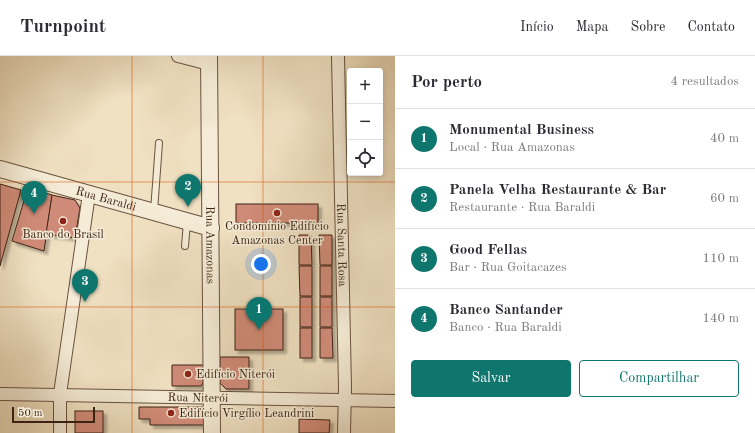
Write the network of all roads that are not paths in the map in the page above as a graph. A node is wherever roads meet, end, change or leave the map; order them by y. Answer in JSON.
{"nodes":[{"id":1,"x":178,"y":56,"type":"edge"},
{"id":2,"x":338,"y":56,"type":"edge"},
{"id":3,"x":209,"y":60,"type":"edge"},
{"id":4,"x":159,"y":143,"type":"dead end"},
{"id":5,"x":0,"y":169,"type":"edge"},
{"id":6,"x":88,"y":194,"type":"junction"},
{"id":7,"x":154,"y":212,"type":"junction"},
{"id":8,"x":187,"y":222,"type":"junction"},
{"id":9,"x":211,"y":228,"type":"junction"},
{"id":10,"x":184,"y":246,"type":"dead end"},
{"id":11,"x":0,"y":394,"type":"edge"},
{"id":12,"x":60,"y":394,"type":"junction"},
{"id":13,"x":211,"y":397,"type":"junction"},
{"id":14,"x":344,"y":400,"type":"junction"},
{"id":15,"x":395,"y":400,"type":"edge"},
{"id":16,"x":60,"y":433,"type":"edge"},
{"id":17,"x":212,"y":433,"type":"edge"},
{"id":18,"x":344,"y":433,"type":"edge"}],
"edges":[{"from":1,"to":3,"type":"street"},
{"from":2,"to":14,"type":"street","name":"Rua Santa Rosa"},
{"from":3,"to":9,"type":"street","name":"Rua Amazonas"},
{"from":4,"to":7,"type":"lane"},
{"from":5,"to":6,"type":"street","name":"Rua Baraldi"},
{"from":6,"to":7,"type":"street","name":"Rua Baraldi"},
{"from":6,"to":12,"type":"street"},
{"from":7,"to":8,"type":"street","name":"Rua Baraldi"},
{"from":8,"to":9,"type":"street","name":"Rua Baraldi"},
{"from":8,"to":10,"type":"lane"},
{"from":9,"to":13,"type":"street","name":"Rua Amazonas"},
{"from":11,"to":12,"type":"street","name":"Rua Niterói"},
{"from":12,"to":13,"type":"street","name":"Rua Niterói"},
{"from":12,"to":16,"type":"street"},
{"from":13,"to":14,"type":"street","name":"Rua Niterói"},
{"from":13,"to":17,"type":"street","name":"Rua Amazonas"},
{"from":14,"to":15,"type":"street","name":"Rua Niterói"},
{"from":14,"to":18,"type":"street","name":"Rua Santa Rosa"}]}
